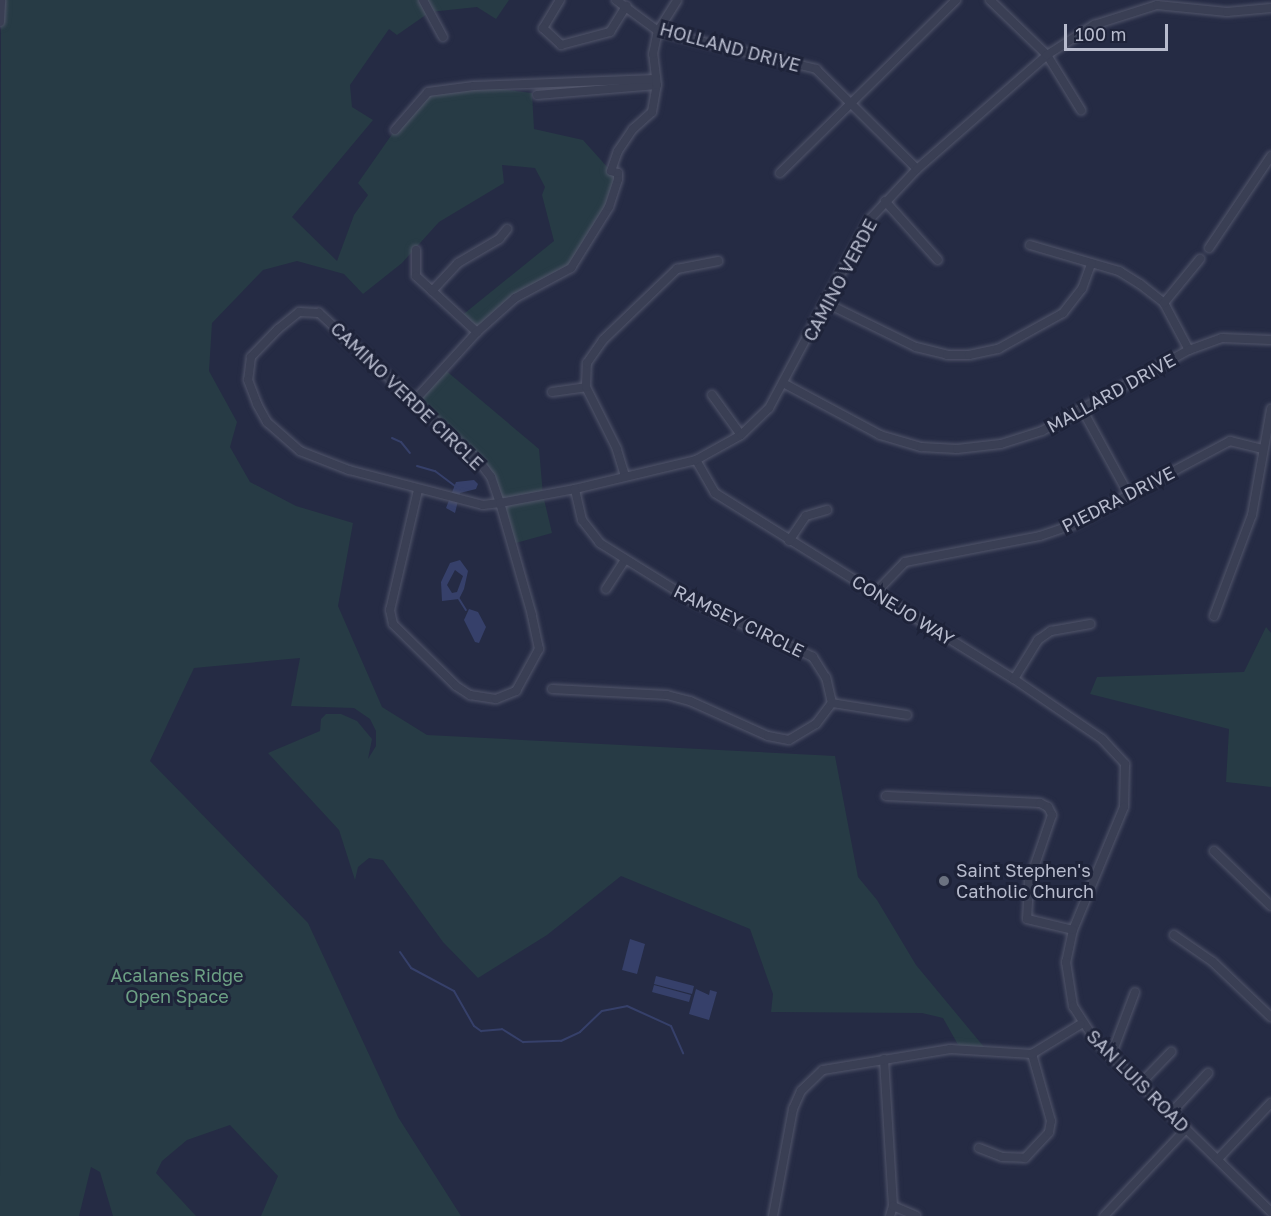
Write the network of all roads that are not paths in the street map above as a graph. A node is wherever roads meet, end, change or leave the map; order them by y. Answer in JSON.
{"nodes":[{"id":1,"x":2,"y":0,"type":"edge"},
{"id":2,"x":423,"y":0,"type":"edge"},
{"id":3,"x":560,"y":0,"type":"edge"},
{"id":4,"x":616,"y":0,"type":"edge"},
{"id":5,"x":677,"y":0,"type":"edge"},
{"id":6,"x":956,"y":0,"type":"edge"},
{"id":7,"x":990,"y":0,"type":"edge"},
{"id":8,"x":626,"y":6,"type":"junction"},
{"id":9,"x":1271,"y":8,"type":"edge"},
{"id":10,"x":0,"y":22,"type":"edge"},
{"id":11,"x":658,"y":31,"type":"junction"},
{"id":12,"x":443,"y":38,"type":"dead end"},
{"id":13,"x":1047,"y":55,"type":"junction"},
{"id":14,"x":657,"y":82,"type":"junction"},
{"id":15,"x":537,"y":95,"type":"dead end"},
{"id":16,"x":852,"y":104,"type":"junction"},
{"id":17,"x":1080,"y":110,"type":"dead end"},
{"id":18,"x":395,"y":130,"type":"dead end"},
{"id":19,"x":1271,"y":156,"type":"edge"},
{"id":20,"x":917,"y":168,"type":"junction"},
{"id":21,"x":780,"y":173,"type":"dead end"},
{"id":22,"x":885,"y":201,"type":"junction"},
{"id":23,"x":507,"y":229,"type":"dead end"},
{"id":24,"x":1030,"y":245,"type":"dead end"},
{"id":25,"x":1209,"y":248,"type":"dead end"},
{"id":26,"x":416,"y":250,"type":"dead end"},
{"id":27,"x":1200,"y":259,"type":"dead end"},
{"id":28,"x":938,"y":260,"type":"dead end"},
{"id":29,"x":718,"y":261,"type":"dead end"},
{"id":30,"x":1091,"y":264,"type":"junction"},
{"id":31,"x":432,"y":291,"type":"junction"},
{"id":32,"x":826,"y":303,"type":"junction"},
{"id":33,"x":1164,"y":303,"type":"junction"},
{"id":34,"x":477,"y":332,"type":"junction"},
{"id":35,"x":1271,"y":340,"type":"edge"},
{"id":36,"x":1189,"y":350,"type":"junction"},
{"id":37,"x":785,"y":384,"type":"junction"},
{"id":38,"x":586,"y":387,"type":"junction"},
{"id":39,"x":552,"y":392,"type":"dead end"},
{"id":40,"x":712,"y":395,"type":"dead end"},
{"id":41,"x":415,"y":400,"type":"junction"},
{"id":42,"x":1271,"y":410,"type":"edge"},
{"id":43,"x":1083,"y":411,"type":"junction"},
{"id":44,"x":741,"y":435,"type":"junction"},
{"id":45,"x":1262,"y":449,"type":"junction"},
{"id":46,"x":696,"y":460,"type":"junction"},
{"id":47,"x":625,"y":476,"type":"junction"},
{"id":48,"x":575,"y":489,"type":"junction"},
{"id":49,"x":418,"y":490,"type":"junction"},
{"id":50,"x":1130,"y":495,"type":"junction"},
{"id":51,"x":500,"y":503,"type":"junction"},
{"id":52,"x":827,"y":510,"type":"dead end"},
{"id":53,"x":789,"y":541,"type":"junction"},
{"id":54,"x":625,"y":560,"type":"junction"},
{"id":55,"x":606,"y":589,"type":"dead end"},
{"id":56,"x":875,"y":593,"type":"junction"},
{"id":57,"x":1214,"y":616,"type":"dead end"},
{"id":58,"x":1090,"y":624,"type":"dead end"},
{"id":59,"x":1014,"y":679,"type":"junction"},
{"id":60,"x":552,"y":689,"type":"dead end"},
{"id":61,"x":832,"y":703,"type":"junction"},
{"id":62,"x":907,"y":715,"type":"dead end"},
{"id":63,"x":1117,"y":755,"type":"joint"},
{"id":64,"x":886,"y":796,"type":"dead end"},
{"id":65,"x":1214,"y":851,"type":"dead end"},
{"id":66,"x":1271,"y":906,"type":"edge"},
{"id":67,"x":1073,"y":930,"type":"junction"},
{"id":68,"x":1174,"y":935,"type":"dead end"},
{"id":69,"x":1135,"y":992,"type":"dead end"},
{"id":70,"x":1271,"y":1017,"type":"edge"},
{"id":71,"x":1081,"y":1024,"type":"junction"},
{"id":72,"x":1171,"y":1052,"type":"dead end"},
{"id":73,"x":1032,"y":1054,"type":"junction"},
{"id":74,"x":1111,"y":1056,"type":"junction"},
{"id":75,"x":884,"y":1059,"type":"junction"},
{"id":76,"x":1208,"y":1073,"type":"dead end"},
{"id":77,"x":1140,"y":1084,"type":"junction"},
{"id":78,"x":1271,"y":1103,"type":"edge"},
{"id":79,"x":1170,"y":1114,"type":"junction"},
{"id":80,"x":1186,"y":1129,"type":"junction"},
{"id":81,"x":979,"y":1148,"type":"dead end"},
{"id":82,"x":1218,"y":1160,"type":"junction"},
{"id":83,"x":893,"y":1206,"type":"junction"},
{"id":84,"x":1271,"y":1212,"type":"edge"},
{"id":85,"x":773,"y":1216,"type":"edge"},
{"id":86,"x":890,"y":1216,"type":"edge"},
{"id":87,"x":916,"y":1216,"type":"edge"},
{"id":88,"x":1104,"y":1216,"type":"edge"}],
"edges":[{"from":1,"to":10,"type":"street"},
{"from":2,"to":12,"type":"street"},
{"from":3,"to":8,"type":"street"},
{"from":4,"to":8,"type":"street","name":"HOLLAND DRIVE"},
{"from":5,"to":11,"type":"street"},
{"from":6,"to":16,"type":"street"},
{"from":7,"to":13,"type":"street"},
{"from":8,"to":11,"type":"street","name":"HOLLAND DRIVE"},
{"from":9,"to":13,"type":"street","name":"CAMINO VERDE"},
{"from":11,"to":14,"type":"street"},
{"from":11,"to":16,"type":"street","name":"HOLLAND DRIVE"},
{"from":13,"to":17,"type":"street"},
{"from":13,"to":20,"type":"street","name":"CAMINO VERDE"},
{"from":14,"to":15,"type":"street"},
{"from":14,"to":18,"type":"street"},
{"from":14,"to":34,"type":"street"},
{"from":16,"to":20,"type":"street"},
{"from":16,"to":21,"type":"street"},
{"from":19,"to":25,"type":"street"},
{"from":20,"to":22,"type":"street","name":"CAMINO VERDE"},
{"from":22,"to":28,"type":"street"},
{"from":22,"to":32,"type":"street","name":"CAMINO VERDE"},
{"from":23,"to":31,"type":"street"},
{"from":24,"to":30,"type":"street"},
{"from":26,"to":31,"type":"street"},
{"from":27,"to":33,"type":"street"},
{"from":29,"to":38,"type":"street"},
{"from":30,"to":32,"type":"street"},
{"from":30,"to":33,"type":"street"},
{"from":31,"to":34,"type":"street"},
{"from":32,"to":37,"type":"street","name":"CAMINO VERDE"},
{"from":33,"to":36,"type":"street"},
{"from":34,"to":41,"type":"street"},
{"from":35,"to":36,"type":"street","name":"MALLARD DRIVE"},
{"from":36,"to":43,"type":"street","name":"MALLARD DRIVE"},
{"from":37,"to":43,"type":"street","name":"MALLARD DRIVE"},
{"from":37,"to":44,"type":"street","name":"CAMINO VERDE"},
{"from":38,"to":39,"type":"street"},
{"from":38,"to":47,"type":"street"},
{"from":40,"to":44,"type":"street"},
{"from":41,"to":49,"type":"street","name":"CAMINO VERDE CIRCLE"},
{"from":41,"to":51,"type":"street","name":"CAMINO VERDE CIRCLE"},
{"from":42,"to":45,"type":"street"},
{"from":43,"to":50,"type":"street"},
{"from":44,"to":46,"type":"street","name":"CAMINO VERDE"},
{"from":45,"to":50,"type":"street","name":"PIEDRA DRIVE"},
{"from":45,"to":57,"type":"street"},
{"from":46,"to":47,"type":"street","name":"CAMINO VERDE"},
{"from":46,"to":53,"type":"street","name":"CONEJO WAY"},
{"from":47,"to":48,"type":"street","name":"CAMINO VERDE"},
{"from":48,"to":51,"type":"street","name":"CAMINO VERDE"},
{"from":48,"to":54,"type":"street","name":"RAMSEY CIRCLE"},
{"from":49,"to":51,"type":"street","name":"CAMINO VERDE CIRCLE"},
{"from":49,"to":51,"type":"street"},
{"from":50,"to":56,"type":"street","name":"PIEDRA DRIVE"},
{"from":52,"to":53,"type":"street"},
{"from":53,"to":56,"type":"street","name":"CONEJO WAY"},
{"from":54,"to":55,"type":"street"},
{"from":54,"to":61,"type":"street","name":"RAMSEY CIRCLE"},
{"from":56,"to":59,"type":"street","name":"CONEJO WAY"},
{"from":58,"to":59,"type":"street"},
{"from":59,"to":63,"type":"street","name":"CONEJO WAY"},
{"from":60,"to":61,"type":"street"},
{"from":61,"to":62,"type":"street"},
{"from":63,"to":67,"type":"street","name":"SAN LUIS ROAD"},
{"from":64,"to":67,"type":"street"},
{"from":65,"to":66,"type":"street"},
{"from":67,"to":71,"type":"street","name":"SAN LUIS ROAD"},
{"from":68,"to":70,"type":"street"},
{"from":69,"to":74,"type":"street"},
{"from":71,"to":73,"type":"street"},
{"from":71,"to":74,"type":"street","name":"SAN LUIS ROAD"},
{"from":72,"to":77,"type":"street"},
{"from":73,"to":75,"type":"street"},
{"from":73,"to":81,"type":"street"},
{"from":74,"to":77,"type":"street","name":"SAN LUIS ROAD"},
{"from":75,"to":83,"type":"street"},
{"from":75,"to":85,"type":"street"},
{"from":76,"to":79,"type":"street"},
{"from":77,"to":79,"type":"street","name":"SAN LUIS ROAD"},
{"from":78,"to":82,"type":"street"},
{"from":79,"to":80,"type":"street","name":"SAN LUIS ROAD"},
{"from":80,"to":82,"type":"street","name":"SAN LUIS ROAD"},
{"from":80,"to":88,"type":"street"},
{"from":82,"to":84,"type":"street","name":"SAN LUIS ROAD"},
{"from":83,"to":86,"type":"street"},
{"from":83,"to":87,"type":"street"}]}
